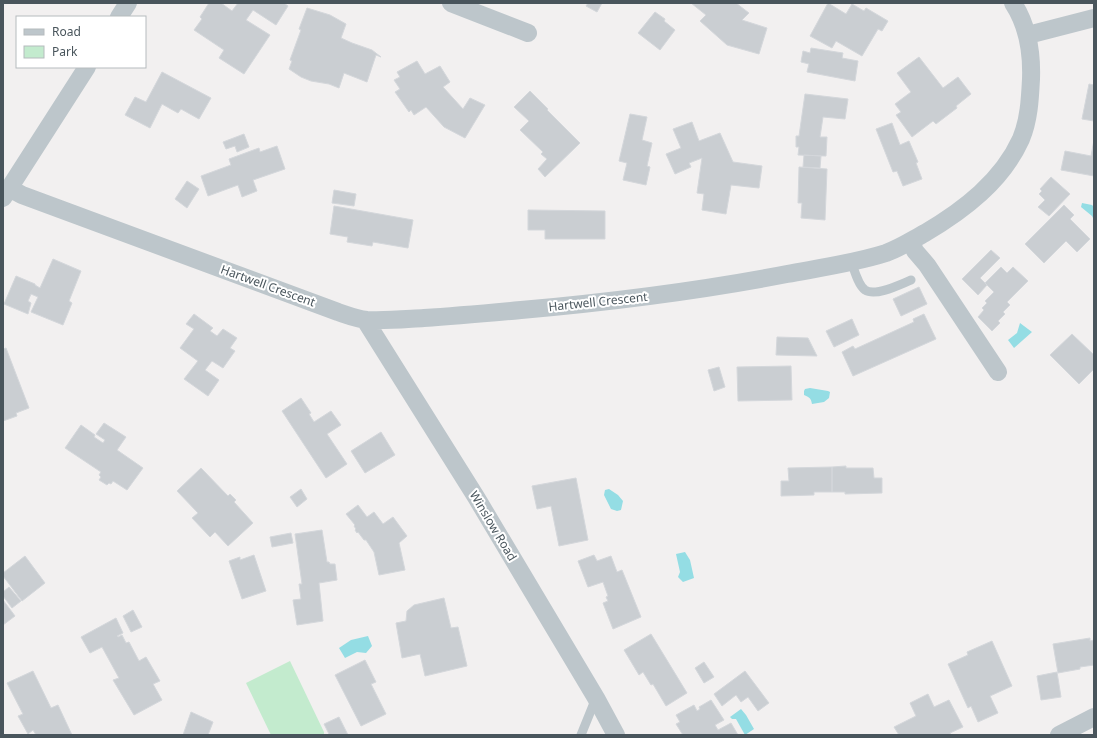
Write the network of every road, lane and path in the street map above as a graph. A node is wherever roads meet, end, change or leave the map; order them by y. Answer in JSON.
{"nodes":[{"id":1,"x":128,"y":3,"type":"edge"},
{"id":2,"x":451,"y":3,"type":"edge"},
{"id":3,"x":1013,"y":3,"type":"edge"},
{"id":4,"x":120,"y":16,"type":"edge"},
{"id":5,"x":1094,"y":18,"type":"edge"},
{"id":6,"x":528,"y":33,"type":"dead end"},
{"id":7,"x":1028,"y":35,"type":"junction"},
{"id":8,"x":86,"y":68,"type":"edge"},
{"id":9,"x":6,"y":193,"type":"edge"},
{"id":10,"x":911,"y":241,"type":"junction"},
{"id":11,"x":851,"y":261,"type":"junction"},
{"id":12,"x":911,"y":280,"type":"dead end"},
{"id":13,"x":365,"y":320,"type":"junction"},
{"id":14,"x":998,"y":372,"type":"dead end"},
{"id":15,"x":596,"y":698,"type":"junction"},
{"id":16,"x":1094,"y":717,"type":"edge"},
{"id":17,"x":581,"y":735,"type":"edge"},
{"id":18,"x":616,"y":735,"type":"edge"},
{"id":19,"x":1059,"y":735,"type":"edge"}],
"edges":[{"from":1,"to":4,"type":"street"},
{"from":2,"to":6,"type":"street"},
{"from":3,"to":7,"type":"street","name":"Hartwell Crescent"},
{"from":5,"to":7,"type":"street"},
{"from":7,"to":10,"type":"street","name":"Hartwell Crescent"},
{"from":8,"to":9,"type":"street"},
{"from":9,"to":13,"type":"street","name":"Hartwell Crescent"},
{"from":10,"to":11,"type":"street","name":"Hartwell Crescent"},
{"from":10,"to":14,"type":"street"},
{"from":11,"to":12,"type":"lane"},
{"from":11,"to":13,"type":"street","name":"Hartwell Crescent"},
{"from":13,"to":15,"type":"street","name":"Winslow Road"},
{"from":15,"to":17,"type":"lane"},
{"from":15,"to":18,"type":"street","name":"Winslow Road"},
{"from":16,"to":19,"type":"street"}]}
